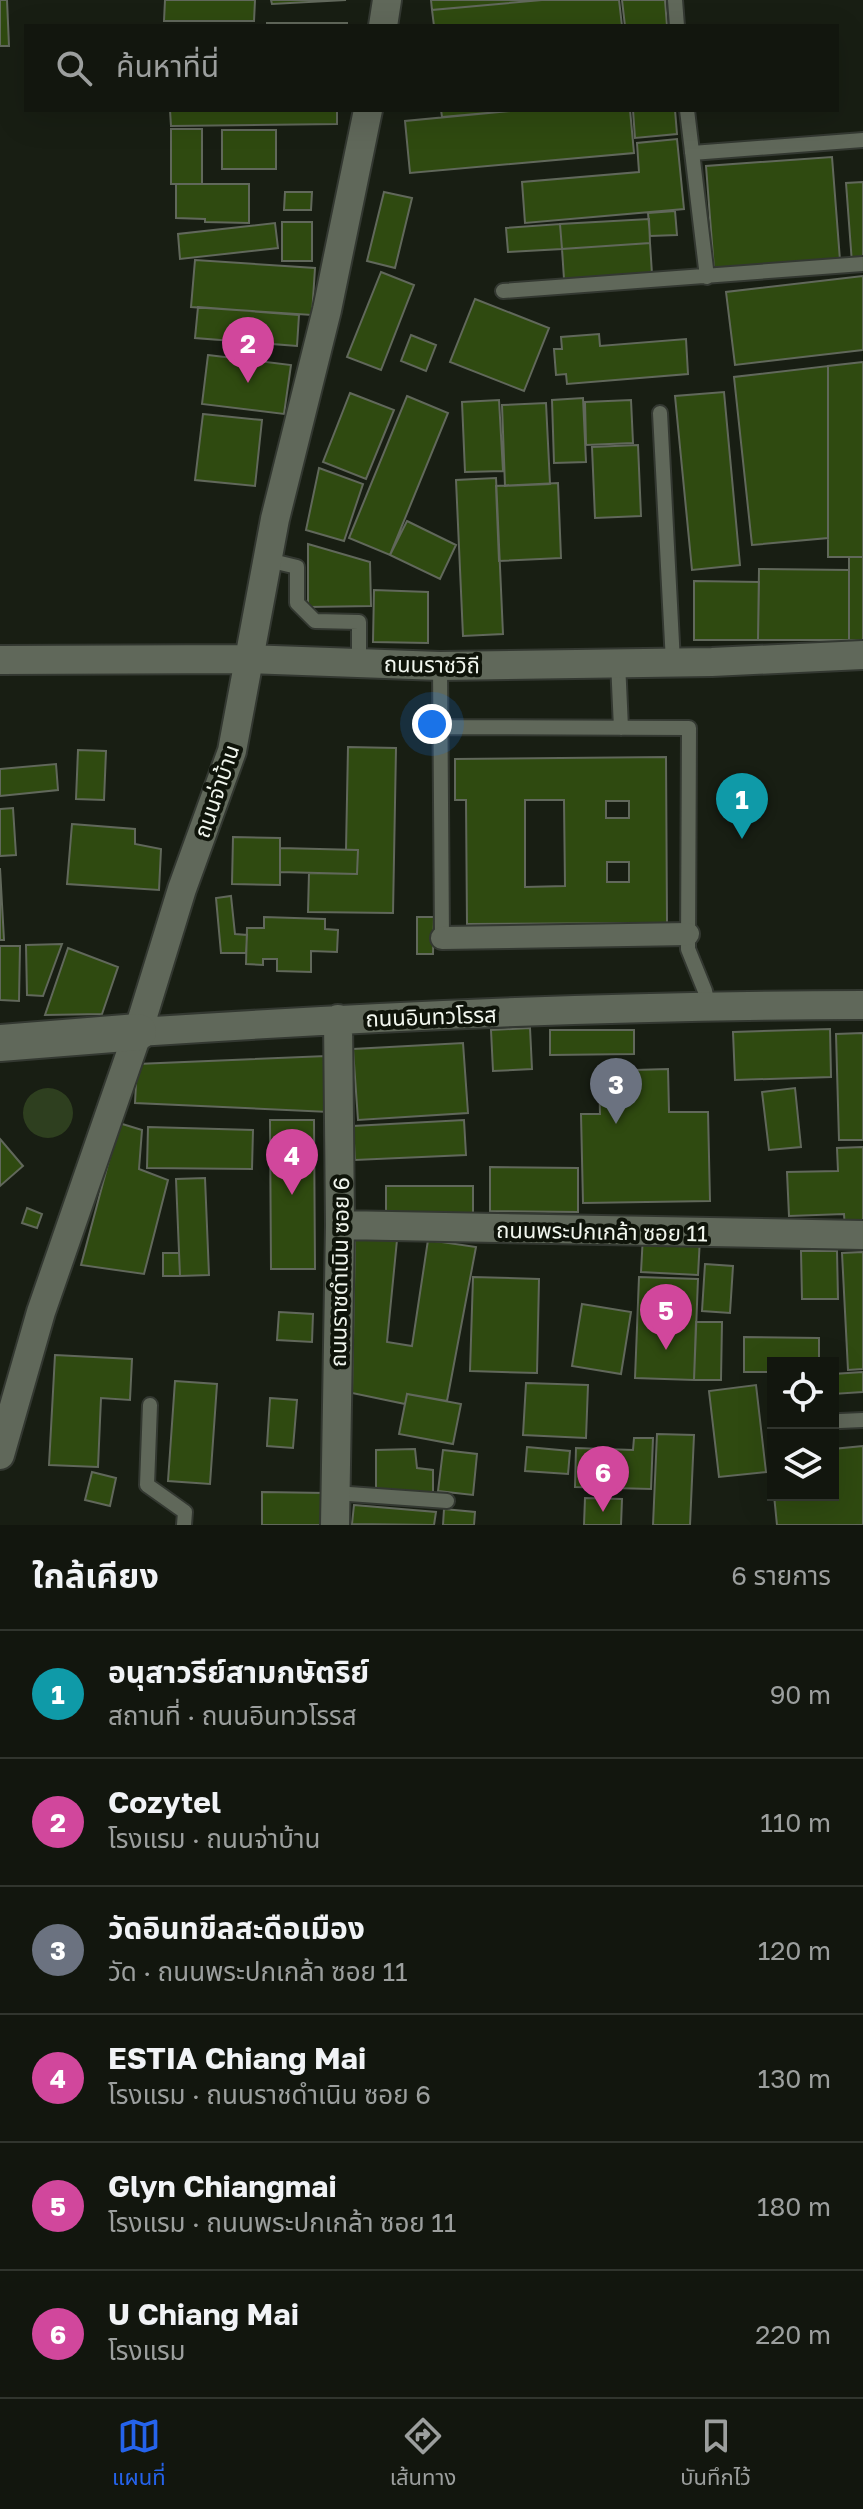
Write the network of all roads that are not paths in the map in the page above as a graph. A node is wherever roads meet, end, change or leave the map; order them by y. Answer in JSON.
{"nodes":[{"id":1,"x":387,"y":0,"type":"edge"},
{"id":2,"x":675,"y":0,"type":"edge"},
{"id":3,"x":383,"y":24,"type":"edge"},
{"id":4,"x":677,"y":24,"type":"edge"},
{"id":5,"x":368,"y":112,"type":"edge"},
{"id":6,"x":687,"y":112,"type":"edge"},
{"id":7,"x":863,"y":140,"type":"edge"},
{"id":8,"x":692,"y":153,"type":"junction"},
{"id":9,"x":863,"y":264,"type":"edge"},
{"id":10,"x":707,"y":277,"type":"junction"},
{"id":11,"x":503,"y":291,"type":"dead end"},
{"id":12,"x":660,"y":413,"type":"dead end"},
{"id":13,"x":268,"y":560,"type":"junction"},
{"id":14,"x":863,"y":655,"type":"edge"},
{"id":15,"x":249,"y":659,"type":"junction"},
{"id":16,"x":0,"y":660,"type":"edge"},
{"id":17,"x":618,"y":662,"type":"junction"},
{"id":18,"x":673,"y":662,"type":"junction"},
{"id":19,"x":359,"y":663,"type":"junction"},
{"id":20,"x":440,"y":666,"type":"junction"},
{"id":21,"x":440,"y":727,"type":"junction"},
{"id":22,"x":621,"y":728,"type":"junction"},
{"id":23,"x":688,"y":934,"type":"junction"},
{"id":24,"x":442,"y":938,"type":"joint"},
{"id":25,"x":708,"y":1005,"type":"junction"},
{"id":26,"x":863,"y":1005,"type":"edge"},
{"id":27,"x":338,"y":1019,"type":"junction"},
{"id":28,"x":138,"y":1032,"type":"junction"},
{"id":29,"x":0,"y":1043,"type":"edge"},
{"id":30,"x":340,"y":1225,"type":"junction"},
{"id":31,"x":863,"y":1235,"type":"edge"},
{"id":32,"x":150,"y":1405,"type":"dead end"},
{"id":33,"x":863,"y":1420,"type":"edge"},
{"id":34,"x":840,"y":1421,"type":"dead end"},
{"id":35,"x":0,"y":1455,"type":"edge"},
{"id":36,"x":335,"y":1493,"type":"junction"},
{"id":37,"x":447,"y":1501,"type":"dead end"},
{"id":38,"x":184,"y":1525,"type":"edge"},
{"id":39,"x":335,"y":1525,"type":"edge"}],
"edges":[{"from":1,"to":3,"type":"street"},
{"from":2,"to":4,"type":"lane"},
{"from":5,"to":13,"type":"street","name":"ถนนจ่าบ้าน"},
{"from":6,"to":8,"type":"lane"},
{"from":7,"to":8,"type":"lane"},
{"from":8,"to":10,"type":"lane"},
{"from":9,"to":10,"type":"lane"},
{"from":10,"to":11,"type":"lane"},
{"from":12,"to":18,"type":"lane"},
{"from":13,"to":15,"type":"street","name":"ถนนจ่าบ้าน"},
{"from":13,"to":19,"type":"lane"},
{"from":14,"to":18,"type":"street","name":"ถนนราชวิถี"},
{"from":15,"to":16,"type":"street","name":"ถนนราชวิถี"},
{"from":15,"to":19,"type":"street","name":"ถนนราชวิถี"},
{"from":15,"to":28,"type":"street","name":"ถนนจ่าบ้าน"},
{"from":17,"to":18,"type":"street","name":"ถนนราชวิถี"},
{"from":17,"to":20,"type":"street","name":"ถนนราชวิถี"},
{"from":17,"to":22,"type":"lane"},
{"from":19,"to":20,"type":"street","name":"ถนนราชวิถี"},
{"from":20,"to":21,"type":"lane"},
{"from":21,"to":22,"type":"lane"},
{"from":21,"to":24,"type":"lane"},
{"from":22,"to":23,"type":"lane"},
{"from":23,"to":24,"type":"street"},
{"from":23,"to":25,"type":"lane"},
{"from":25,"to":26,"type":"street","name":"ถนนอินทวโรรส"},
{"from":25,"to":27,"type":"street","name":"ถนนอินทวโรรส"},
{"from":27,"to":28,"type":"street","name":"ถนนอินทวโรรส"},
{"from":27,"to":30,"type":"street","name":"ถนนราชดำเนิน ซอย 6"},
{"from":28,"to":29,"type":"street","name":"ถนนอินทวโรรส"},
{"from":28,"to":35,"type":"street","name":"ถนนจ่าบ้าน"},
{"from":30,"to":31,"type":"street","name":"ถนนพระปกเกล้า ซอย 11"},
{"from":30,"to":36,"type":"street","name":"ถนนราชดำเนิน ซอย 6"},
{"from":32,"to":38,"type":"lane"},
{"from":33,"to":34,"type":"lane"},
{"from":36,"to":37,"type":"lane"},
{"from":36,"to":39,"type":"street","name":"ถนนราชดำเนิน ซอย 6"}]}
